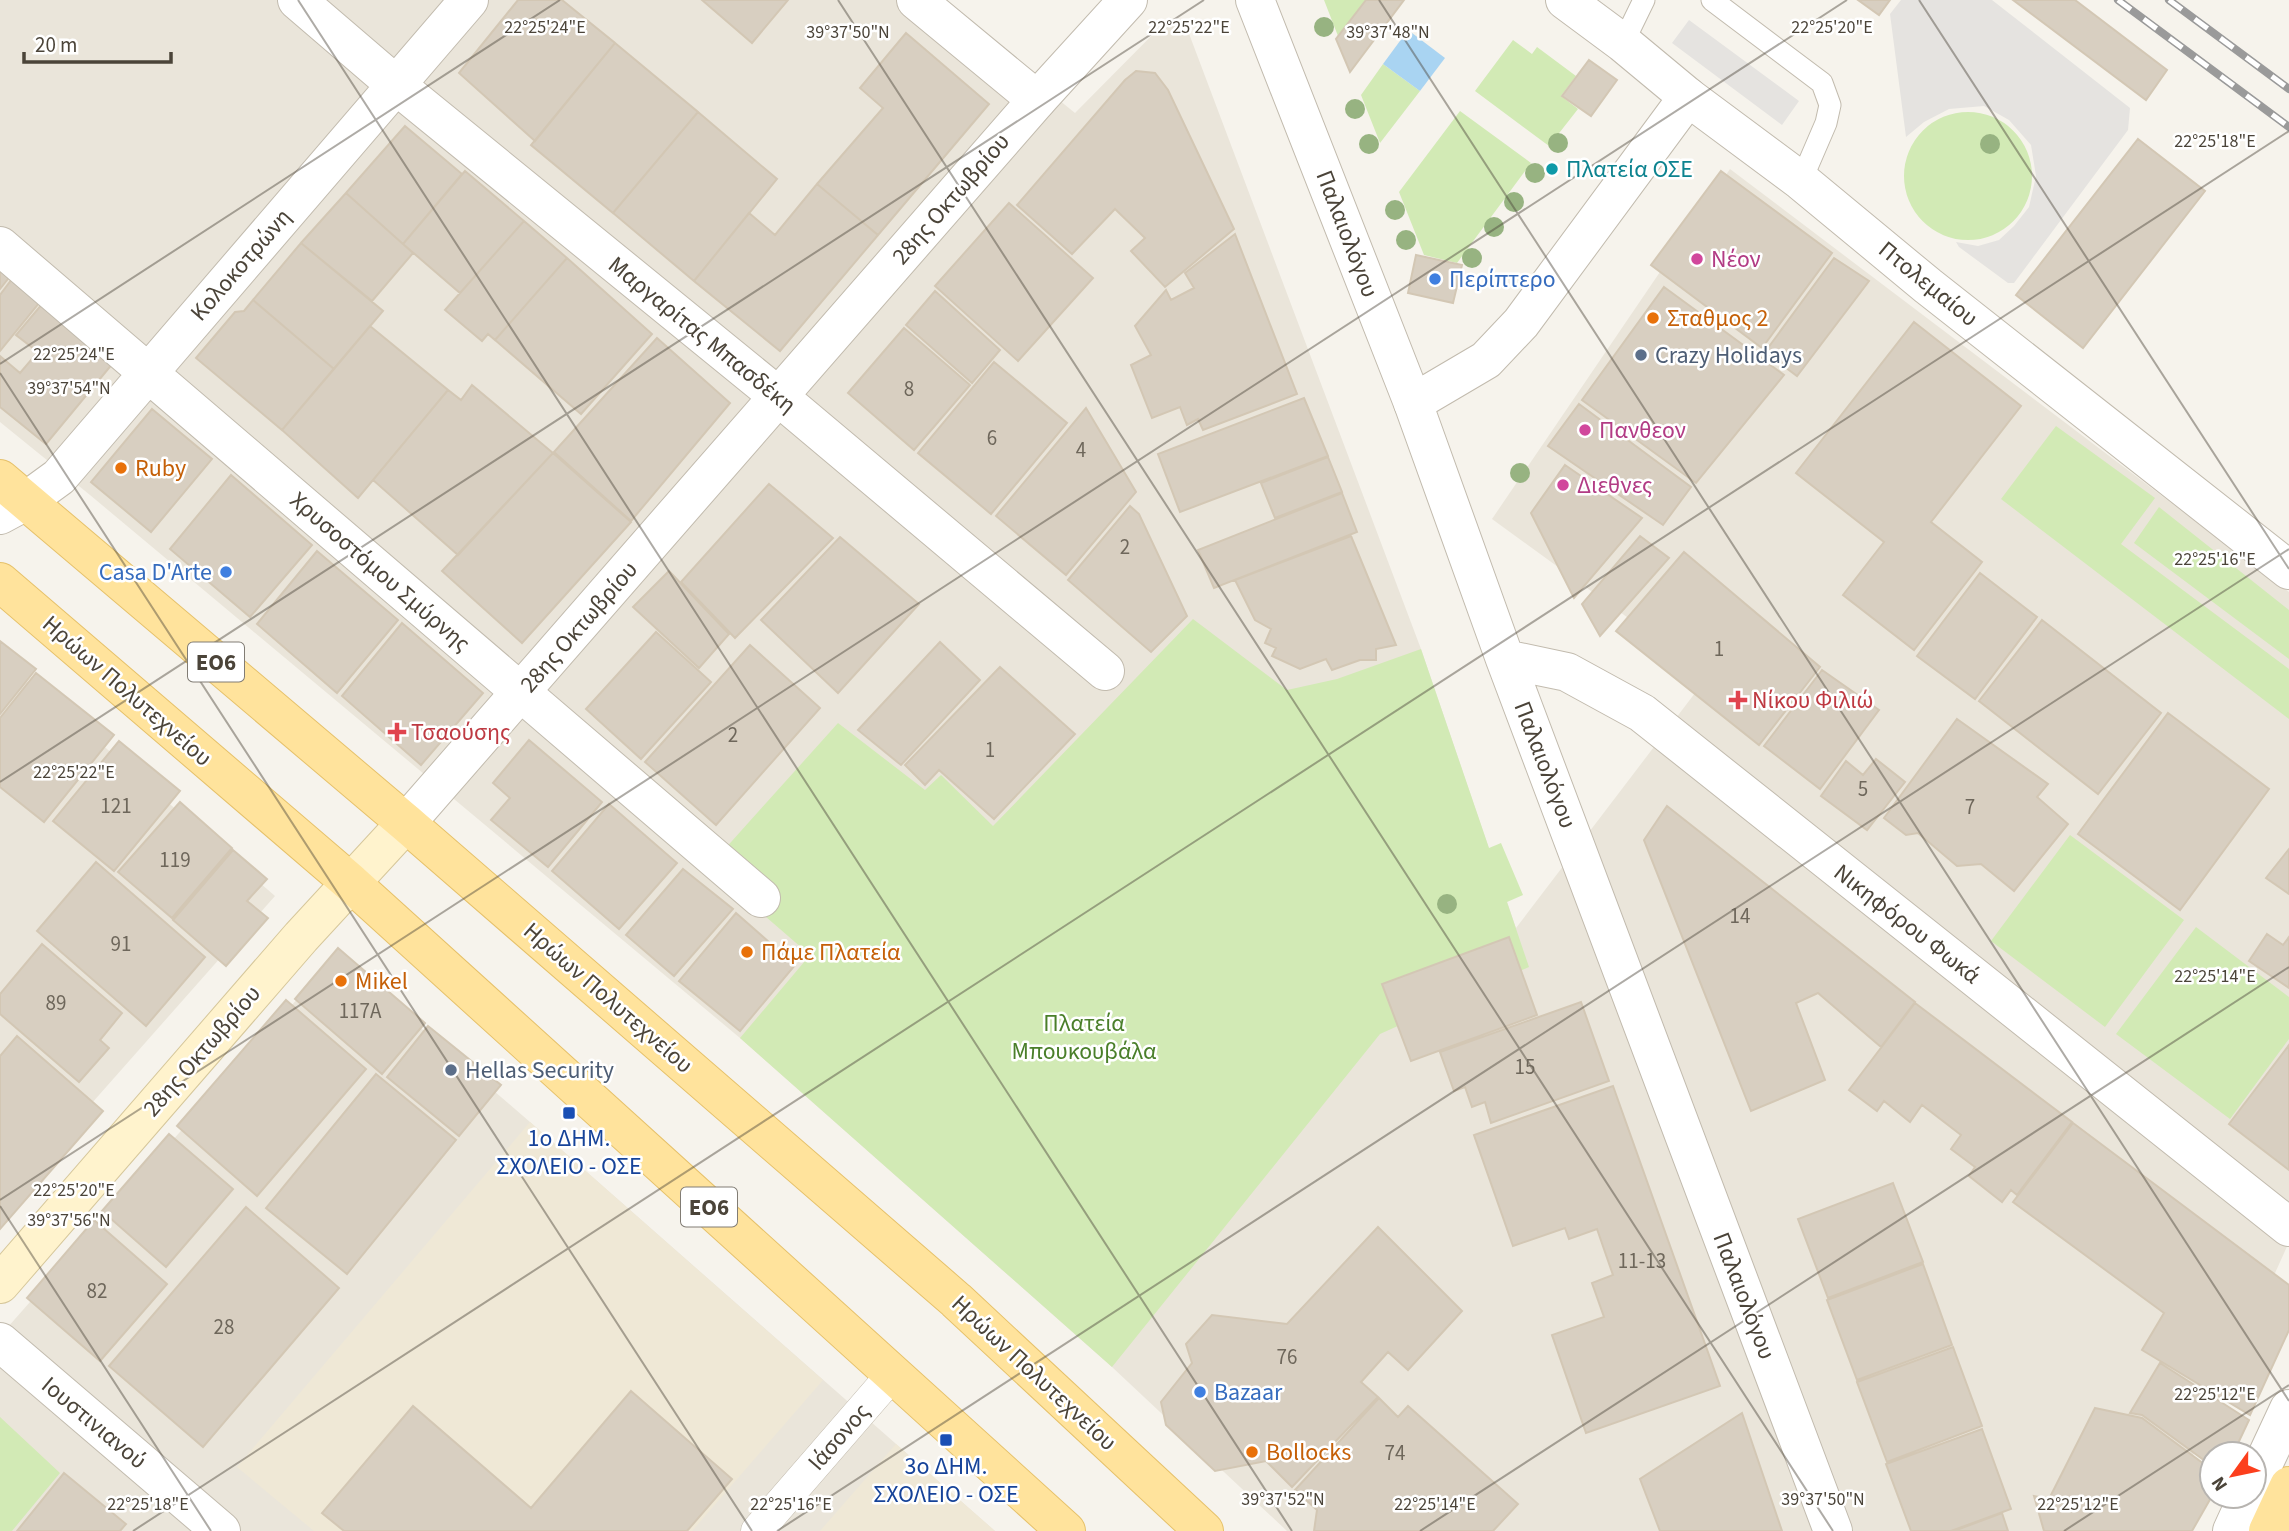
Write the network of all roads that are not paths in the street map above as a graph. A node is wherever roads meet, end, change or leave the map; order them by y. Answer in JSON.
{"nodes":[{"id":1,"x":298,"y":0,"type":"edge"},
{"id":2,"x":469,"y":0,"type":"edge"},
{"id":3,"x":916,"y":0,"type":"edge"},
{"id":4,"x":1128,"y":0,"type":"edge"},
{"id":5,"x":1255,"y":0,"type":"edge"},
{"id":6,"x":1565,"y":0,"type":"edge"},
{"id":7,"x":1644,"y":0,"type":"edge"},
{"id":8,"x":1712,"y":0,"type":"edge"},
{"id":9,"x":1623,"y":43,"type":"junction"},
{"id":10,"x":396,"y":85,"type":"junction"},
{"id":11,"x":1688,"y":97,"type":"junction"},
{"id":12,"x":1037,"y":100,"type":"junction"},
{"id":13,"x":1801,"y":181,"type":"junction"},
{"id":14,"x":0,"y":246,"type":"edge"},
{"id":15,"x":149,"y":373,"type":"junction"},
{"id":16,"x":779,"y":397,"type":"junction"},
{"id":17,"x":1413,"y":403,"type":"junction"},
{"id":18,"x":9,"y":498,"type":"edge"},
{"id":19,"x":2289,"y":570,"type":"edge"},
{"id":20,"x":0,"y":582,"type":"edge"},
{"id":21,"x":1505,"y":659,"type":"junction"},
{"id":22,"x":1105,"y":671,"type":"dead end"},
{"id":23,"x":521,"y":693,"type":"junction"},
{"id":24,"x":406,"y":823,"type":"junction"},
{"id":25,"x":351,"y":884,"type":"junction"},
{"id":26,"x":761,"y":898,"type":"dead end"},
{"id":27,"x":2289,"y":1227,"type":"edge"},
{"id":28,"x":0,"y":1283,"type":"edge"},
{"id":29,"x":0,"y":1342,"type":"edge"},
{"id":30,"x":893,"y":1374,"type":"junction"},
{"id":31,"x":2289,"y":1409,"type":"edge"},
{"id":32,"x":2268,"y":1454,"type":"edge"},
{"id":33,"x":2289,"y":1486,"type":"edge"},
{"id":34,"x":2242,"y":1510,"type":"edge"},
{"id":35,"x":221,"y":1531,"type":"edge"},
{"id":36,"x":757,"y":1531,"type":"edge"},
{"id":37,"x":1066,"y":1531,"type":"edge"},
{"id":38,"x":1204,"y":1531,"type":"edge"},
{"id":39,"x":1833,"y":1531,"type":"edge"},
{"id":40,"x":2232,"y":1531,"type":"edge"},
{"id":41,"x":2268,"y":1531,"type":"edge"}],
"edges":[{"from":1,"to":10,"type":"street","name":"Μαργαρίτας Μπασδέκη"},
{"from":2,"to":10,"type":"street","name":"Κολοκοτρώνη"},
{"from":3,"to":12,"type":"street"},
{"from":4,"to":12,"type":"street","name":"28ης Οκτωβρίου"},
{"from":5,"to":17,"type":"street","name":"Παλαιολόγου"},
{"from":6,"to":9,"type":"street","name":"Πτολεμαίου"},
{"from":7,"to":9,"type":"lane"},
{"from":8,"to":13,"type":"lane"},
{"from":9,"to":11,"type":"street","name":"Πτολεμαίου"},
{"from":10,"to":15,"type":"street","name":"Κολοκοτρώνη"},
{"from":10,"to":16,"type":"street","name":"Μαργαρίτας Μπασδέκη"},
{"from":11,"to":13,"type":"street","name":"Πτολεμαίου"},
{"from":11,"to":17,"type":"street"},
{"from":12,"to":16,"type":"street","name":"28ης Οκτωβρίου"},
{"from":13,"to":19,"type":"street","name":"Πτολεμαίου"},
{"from":14,"to":15,"type":"street","name":"Χρυσοστόμου Σμύρνης"},
{"from":15,"to":18,"type":"street","name":"Κολοκοτρώνη"},
{"from":15,"to":23,"type":"street","name":"Χρυσοστόμου Σμύρνης"},
{"from":16,"to":22,"type":"street","name":"Μαργαρίτας Μπασδέκη"},
{"from":16,"to":23,"type":"street","name":"28ης Οκτωβρίου"},
{"from":17,"to":21,"type":"street","name":"Παλαιολόγου"},
{"from":18,"to":24,"type":"main road","name":"Ηρώων Πολυτεχνείου","number":"ΕΟ6"},
{"from":20,"to":25,"type":"main road","name":"Ηρώων Πολυτεχνείου","number":"ΕΟ6"},
{"from":21,"to":27,"type":"street","name":"Νικηφόρου Φωκά"},
{"from":21,"to":39,"type":"street","name":"Παλαιολόγου"},
{"from":23,"to":24,"type":"street","name":"28ης Οκτωβρίου"},
{"from":23,"to":26,"type":"street","name":"Χρυσοστόμου Σμύρνης"},
{"from":24,"to":25,"type":"main road","name":"28ης Οκτωβρίου"},
{"from":24,"to":38,"type":"main road","name":"Ηρώων Πολυτεχνείου","number":"ΕΟ6"},
{"from":25,"to":28,"type":"main road","name":"28ης Οκτωβρίου"},
{"from":25,"to":30,"type":"main road","name":"Ηρώων Πολυτεχνείου","number":"ΕΟ6"},
{"from":29,"to":35,"type":"street","name":"Ιουστινιανού"},
{"from":30,"to":36,"type":"street","name":"Ιάσονος"},
{"from":30,"to":37,"type":"main road","name":"Ηρώων Πολυτεχνείου","number":"ΕΟ6"},
{"from":31,"to":32,"type":"street"},
{"from":33,"to":41,"type":"main road"},
{"from":34,"to":40,"type":"street"}]}
